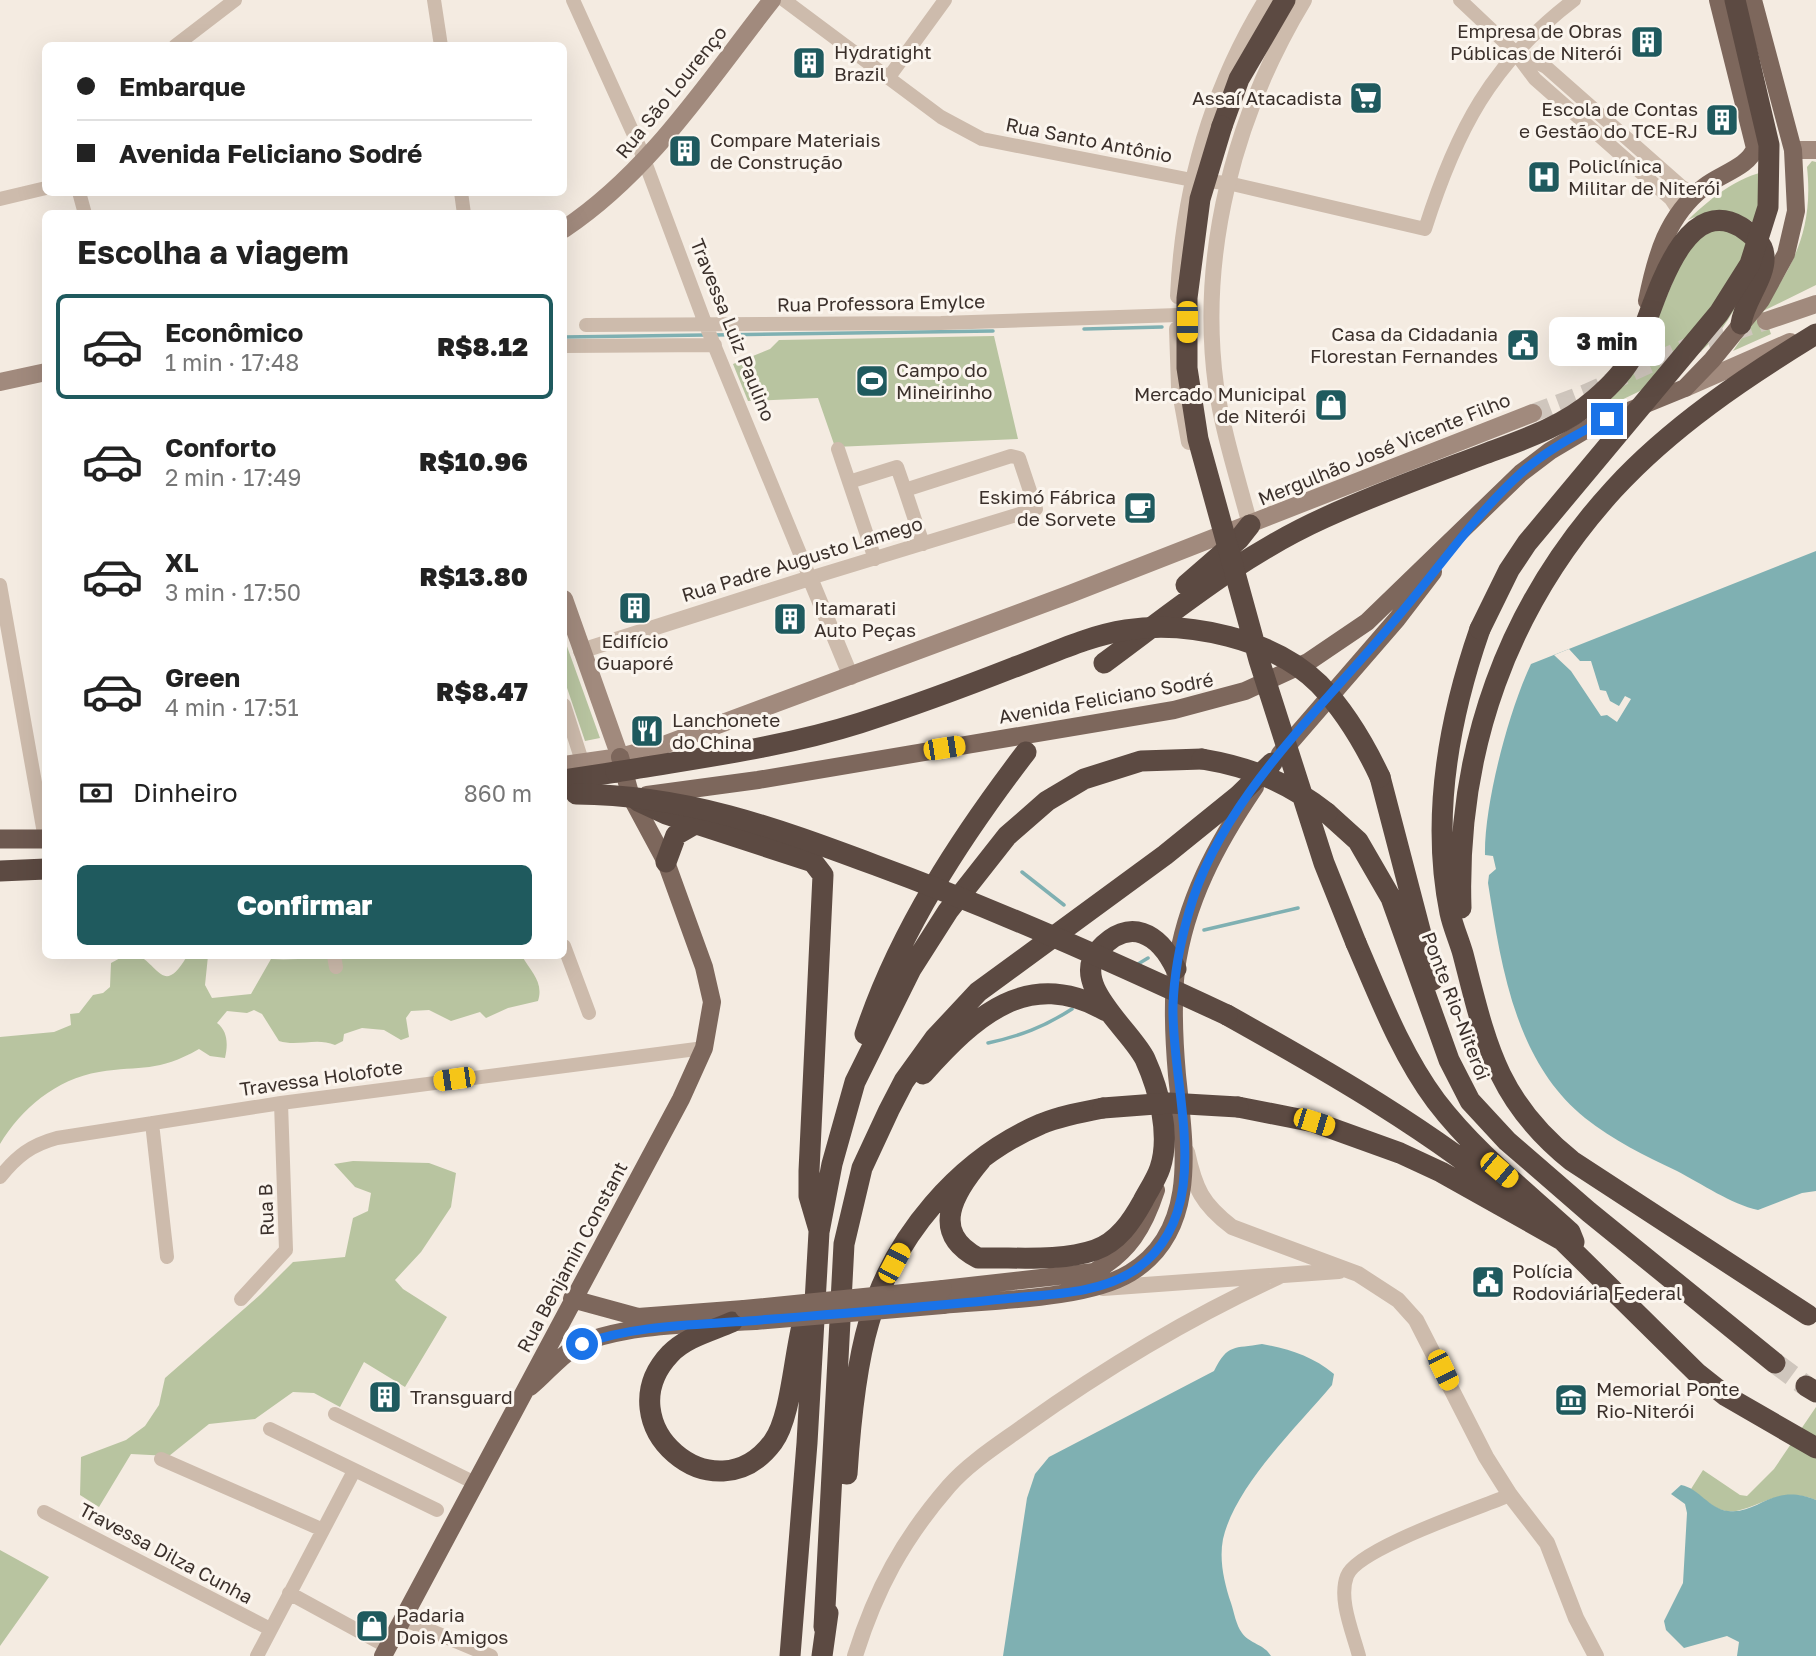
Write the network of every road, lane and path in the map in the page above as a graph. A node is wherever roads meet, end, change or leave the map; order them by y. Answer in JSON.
{"nodes":[{"id":1,"x":234,"y":0,"type":"edge"},
{"id":2,"x":450,"y":0,"type":"edge"},
{"id":3,"x":573,"y":0,"type":"edge"},
{"id":4,"x":772,"y":0,"type":"edge"},
{"id":5,"x":784,"y":0,"type":"edge"},
{"id":6,"x":945,"y":0,"type":"edge"},
{"id":7,"x":1266,"y":0,"type":"edge"},
{"id":8,"x":1285,"y":0,"type":"edge"},
{"id":9,"x":1304,"y":0,"type":"edge"},
{"id":10,"x":1460,"y":0,"type":"edge"},
{"id":11,"x":1574,"y":0,"type":"edge"},
{"id":12,"x":1718,"y":0,"type":"edge"},
{"id":13,"x":1735,"y":0,"type":"edge"},
{"id":14,"x":1752,"y":0,"type":"edge"},
{"id":15,"x":435,"y":2,"type":"edge"},
{"id":16,"x":179,"y":42,"type":"edge"},
{"id":17,"x":440,"y":42,"type":"edge"},
{"id":18,"x":1514,"y":51,"type":"junction"},
{"id":19,"x":1767,"y":60,"type":"junction"},
{"id":20,"x":1736,"y":68,"type":"junction"},
{"id":21,"x":889,"y":77,"type":"junction"},
{"id":22,"x":1793,"y":150,"type":"junction"},
{"id":23,"x":1816,"y":150,"type":"edge"},
{"id":24,"x":645,"y":162,"type":"junction"},
{"id":25,"x":1192,"y":180,"type":"junction"},
{"id":26,"x":1228,"y":183,"type":"junction"},
{"id":27,"x":42,"y":189,"type":"edge"},
{"id":28,"x":1696,"y":194,"type":"junction"},
{"id":29,"x":0,"y":199,"type":"edge"},
{"id":30,"x":1679,"y":211,"type":"junction"},
{"id":31,"x":567,"y":227,"type":"edge"},
{"id":32,"x":1815,"y":304,"type":"edge"},
{"id":33,"x":1178,"y":315,"type":"junction"},
{"id":34,"x":1766,"y":321,"type":"tunnel mouth"},
{"id":35,"x":705,"y":323,"type":"junction"},
{"id":36,"x":1741,"y":324,"type":"junction"},
{"id":37,"x":586,"y":325,"type":"dead end"},
{"id":38,"x":1816,"y":332,"type":"edge"},
{"id":39,"x":1638,"y":344,"type":"junction"},
{"id":40,"x":715,"y":345,"type":"junction"},
{"id":41,"x":567,"y":346,"type":"edge"},
{"id":42,"x":42,"y":373,"type":"edge"},
{"id":43,"x":0,"y":382,"type":"edge"},
{"id":44,"x":1685,"y":387,"type":"junction"},
{"id":45,"x":1533,"y":413,"type":"tunnel mouth"},
{"id":46,"x":838,"y":449,"type":"dead end"},
{"id":47,"x":849,"y":482,"type":"junction"},
{"id":48,"x":905,"y":490,"type":"junction"},
{"id":49,"x":1250,"y":525,"type":"junction"},
{"id":50,"x":1466,"y":529,"type":"junction"},
{"id":51,"x":1216,"y":538,"type":"junction"},
{"id":52,"x":923,"y":544,"type":"junction"},
{"id":53,"x":875,"y":559,"type":"junction"},
{"id":54,"x":810,"y":578,"type":"junction"},
{"id":55,"x":0,"y":585,"type":"edge"},
{"id":56,"x":567,"y":608,"type":"edge"},
{"id":57,"x":581,"y":651,"type":"junction"},
{"id":58,"x":851,"y":677,"type":"junction"},
{"id":59,"x":567,"y":714,"type":"edge"},
{"id":60,"x":1026,"y":752,"type":"dead end"},
{"id":61,"x":620,"y":757,"type":"junction"},
{"id":62,"x":582,"y":761,"type":"junction"},
{"id":63,"x":1272,"y":763,"type":"junction"},
{"id":64,"x":567,"y":764,"type":"edge"},
{"id":65,"x":567,"y":779,"type":"edge"},
{"id":66,"x":679,"y":791,"type":"junction"},
{"id":67,"x":567,"y":796,"type":"edge"},
{"id":68,"x":631,"y":797,"type":"junction"},
{"id":69,"x":567,"y":803,"type":"edge"},
{"id":70,"x":666,"y":814,"type":"junction"},
{"id":71,"x":42,"y":822,"type":"edge"},
{"id":72,"x":695,"y":824,"type":"junction"},
{"id":73,"x":0,"y":839,"type":"edge"},
{"id":74,"x":42,"y":839,"type":"edge"},
{"id":75,"x":666,"y":862,"type":"junction"},
{"id":76,"x":42,"y":869,"type":"edge"},
{"id":77,"x":0,"y":871,"type":"edge"},
{"id":78,"x":0,"y":878,"type":"edge"},
{"id":79,"x":42,"y":880,"type":"edge"},
{"id":80,"x":1462,"y":952,"type":"junction"},
{"id":81,"x":567,"y":954,"type":"edge"},
{"id":82,"x":1176,"y":969,"type":"junction"},
{"id":83,"x":589,"y":1013,"type":"dead end"},
{"id":84,"x":1111,"y":1013,"type":"junction"},
{"id":85,"x":704,"y":1048,"type":"junction"},
{"id":86,"x":855,"y":1082,"type":"junction"},
{"id":87,"x":281,"y":1103,"type":"junction"},
{"id":88,"x":889,"y":1110,"type":"junction"},
{"id":89,"x":1483,"y":1116,"type":"junction"},
{"id":90,"x":152,"y":1123,"type":"junction"},
{"id":91,"x":1185,"y":1143,"type":"junction"},
{"id":92,"x":981,"y":1160,"type":"junction"},
{"id":93,"x":1160,"y":1169,"type":"junction"},
{"id":94,"x":0,"y":1177,"type":"edge"},
{"id":95,"x":819,"y":1233,"type":"junction"},
{"id":96,"x":1562,"y":1240,"type":"junction"},
{"id":97,"x":1579,"y":1254,"type":"junction"},
{"id":98,"x":167,"y":1257,"type":"dead end"},
{"id":99,"x":1345,"y":1270,"type":"junction"},
{"id":100,"x":1280,"y":1276,"type":"junction"},
{"id":101,"x":816,"y":1279,"type":"junction"},
{"id":102,"x":1075,"y":1291,"type":"junction"},
{"id":103,"x":943,"y":1297,"type":"junction"},
{"id":104,"x":241,"y":1299,"type":"dead end"},
{"id":105,"x":572,"y":1299,"type":"junction"},
{"id":106,"x":1808,"y":1315,"type":"dead end"},
{"id":107,"x":744,"y":1317,"type":"junction"},
{"id":108,"x":561,"y":1319,"type":"junction"},
{"id":109,"x":582,"y":1344,"type":"junction"},
{"id":110,"x":1774,"y":1363,"type":"tunnel mouth"},
{"id":111,"x":524,"y":1392,"type":"junction"},
{"id":112,"x":335,"y":1414,"type":"dead end"},
{"id":113,"x":270,"y":1430,"type":"dead end"},
{"id":114,"x":1816,"y":1448,"type":"edge"},
{"id":115,"x":161,"y":1459,"type":"dead end"},
{"id":116,"x":354,"y":1471,"type":"junction"},
{"id":117,"x":477,"y":1484,"type":"junction"},
{"id":118,"x":1510,"y":1495,"type":"junction"},
{"id":119,"x":437,"y":1510,"type":"dead end"},
{"id":120,"x":44,"y":1512,"type":"dead end"},
{"id":121,"x":323,"y":1530,"type":"junction"},
{"id":122,"x":289,"y":1593,"type":"junction"},
{"id":123,"x":403,"y":1619,"type":"junction"},
{"id":124,"x":824,"y":1627,"type":"junction"},
{"id":125,"x":270,"y":1629,"type":"junction"},
{"id":126,"x":386,"y":1651,"type":"edge"},
{"id":127,"x":257,"y":1656,"type":"edge"},
{"id":128,"x":491,"y":1656,"type":"edge"},
{"id":129,"x":790,"y":1656,"type":"edge"},
{"id":130,"x":822,"y":1656,"type":"edge"},
{"id":131,"x":855,"y":1656,"type":"edge"},
{"id":132,"x":1359,"y":1656,"type":"edge"},
{"id":133,"x":1596,"y":1656,"type":"edge"}],
"edges":[{"from":1,"to":16,"type":"street"},
{"from":2,"to":15,"type":"street"},
{"from":3,"to":24,"type":"street","name":"Travessa Luiz Paulino"},
{"from":4,"to":24,"type":"main road","name":"Rua São Lourenço"},
{"from":5,"to":21,"type":"street","name":"Rua Santo Antônio"},
{"from":6,"to":21,"type":"street"},
{"from":7,"to":25,"type":"street"},
{"from":8,"to":97,"type":"highway","bridge":true},
{"from":9,"to":26,"type":"street"},
{"from":10,"to":18,"type":"street"},
{"from":11,"to":18,"type":"street"},
{"from":12,"to":20,"type":"main road"},
{"from":13,"to":80,"type":"highway","bridge":true},
{"from":14,"to":19,"type":"main road"},
{"from":15,"to":17,"type":"street"},
{"from":18,"to":26,"type":"street","name":"Rua Santo Antônio"},
{"from":18,"to":28,"type":"street"},
{"from":18,"to":30,"type":"street"},
{"from":19,"to":20,"type":"main road"},
{"from":19,"to":22,"type":"main road"},
{"from":20,"to":28,"type":"main road"},
{"from":21,"to":25,"type":"street","name":"Rua Santo Antônio"},
{"from":22,"to":23,"type":"main road"},
{"from":22,"to":36,"type":"main road"},
{"from":24,"to":31,"type":"main road","name":"Rua São Lourenço"},
{"from":24,"to":35,"type":"street","name":"Travessa Luiz Paulino"},
{"from":25,"to":26,"type":"street","name":"Rua Santo Antônio"},
{"from":25,"to":33,"type":"street"},
{"from":26,"to":49,"type":"street"},
{"from":27,"to":29,"type":"street"},
{"from":28,"to":30,"type":"main road"},
{"from":30,"to":39,"type":"main road"},
{"from":32,"to":34,"type":"main road"},
{"from":33,"to":35,"type":"street","name":"Rua Professora Emylce"},
{"from":33,"to":51,"type":"street"},
{"from":35,"to":37,"type":"street","name":"Rua Professora Emylce"},
{"from":35,"to":40,"type":"street","name":"Travessa Luiz Paulino"},
{"from":36,"to":39,"type":"highway"},
{"from":36,"to":44,"type":"main road"},
{"from":38,"to":44,"type":"main road","name":"Avenida Feliciano Sodré"},
{"from":38,"to":80,"type":"highway"},
{"from":39,"to":49,"type":"highway"},
{"from":40,"to":41,"type":"street"},
{"from":40,"to":54,"type":"street","name":"Travessa Luiz Paulino"},
{"from":42,"to":43,"type":"main road"},
{"from":44,"to":50,"type":"main road","name":"Avenida Feliciano Sodré"},
{"from":45,"to":49,"type":"main road","name":"Mergulhão José Vicente Filho"},
{"from":46,"to":47,"type":"street"},
{"from":47,"to":48,"type":"street"},
{"from":47,"to":53,"type":"street"},
{"from":48,"to":52,"type":"street"},
{"from":48,"to":52,"type":"street","name":"Rua Padre Augusto Lamego"},
{"from":49,"to":51,"type":"main road"},
{"from":50,"to":63,"type":"main road"},
{"from":50,"to":66,"type":"main road","name":"Avenida Feliciano Sodré"},
{"from":51,"to":58,"type":"main road"},
{"from":52,"to":53,"type":"street","name":"Rua Padre Augusto Lamego"},
{"from":53,"to":54,"type":"street","name":"Rua Padre Augusto Lamego"},
{"from":54,"to":57,"type":"street","name":"Rua Padre Augusto Lamego"},
{"from":54,"to":58,"type":"street","name":"Travessa Luiz Paulino"},
{"from":55,"to":71,"type":"street"},
{"from":56,"to":57,"type":"main road"},
{"from":57,"to":61,"type":"main road"},
{"from":58,"to":61,"type":"main road"},
{"from":59,"to":62,"type":"street"},
{"from":60,"to":86,"type":"highway"},
{"from":61,"to":62,"type":"main road"},
{"from":61,"to":68,"type":"main road","name":"Rua Benjamin Constant"},
{"from":62,"to":64,"type":"main road"},
{"from":63,"to":82,"type":"main road"},
{"from":63,"to":88,"type":"highway"},
{"from":65,"to":89,"type":"highway","bridge":true},
{"from":66,"to":68,"type":"main road","name":"Avenida Feliciano Sodré"},
{"from":66,"to":70,"type":"main road","name":"Rua Benjamin Constant"},
{"from":67,"to":96,"type":"highway","bridge":true},
{"from":68,"to":69,"type":"main road","name":"Avenida Feliciano Sodré"},
{"from":68,"to":70,"type":"highway"},
{"from":68,"to":75,"type":"main road","name":"Rua Benjamin Constant"},
{"from":70,"to":72,"type":"highway"},
{"from":70,"to":75,"type":"main road","name":"Rua Benjamin Constant"},
{"from":72,"to":75,"type":"highway"},
{"from":72,"to":95,"type":"highway"},
{"from":73,"to":74,"type":"highway"},
{"from":75,"to":85,"type":"main road","name":"Rua Benjamin Constant"},
{"from":76,"to":77,"type":"highway"},
{"from":78,"to":79,"type":"main road"},
{"from":80,"to":106,"type":"highway","name":"Ponte Rio-Niterói"},
{"from":81,"to":83,"type":"street"},
{"from":82,"to":84,"type":"highway"},
{"from":82,"to":91,"type":"main road"},
{"from":84,"to":88,"type":"highway"},
{"from":84,"to":93,"type":"highway"},
{"from":85,"to":87,"type":"street","name":"Travessa Holofote"},
{"from":85,"to":105,"type":"main road","name":"Rua Benjamin Constant"},
{"from":86,"to":89,"type":"highway","name":"Ponte Rio-Niterói","bridge":true},
{"from":86,"to":95,"type":"highway"},
{"from":87,"to":90,"type":"street","name":"Travessa Holofote"},
{"from":87,"to":104,"type":"street","name":"Rua B"},
{"from":88,"to":124,"type":"highway"},
{"from":89,"to":110,"type":"highway","name":"Ponte Rio-Niterói"},
{"from":90,"to":94,"type":"street","name":"Travessa Holofote"},
{"from":90,"to":98,"type":"street"},
{"from":91,"to":99,"type":"street"},
{"from":91,"to":102,"type":"main road"},
{"from":92,"to":93,"type":"highway"},
{"from":92,"to":96,"type":"highway","bridge":true},
{"from":92,"to":124,"type":"highway"},
{"from":93,"to":103,"type":"main road"},
{"from":95,"to":101,"type":"highway"},
{"from":96,"to":97,"type":"highway"},
{"from":97,"to":114,"type":"highway"},
{"from":99,"to":100,"type":"street"},
{"from":99,"to":118,"type":"street"},
{"from":100,"to":102,"type":"street"},
{"from":100,"to":131,"type":"street"},
{"from":101,"to":107,"type":"highway"},
{"from":101,"to":129,"type":"highway"},
{"from":102,"to":103,"type":"main road"},
{"from":103,"to":107,"type":"main road","bridge":true},
{"from":105,"to":107,"type":"main road"},
{"from":105,"to":108,"type":"main road","name":"Rua Benjamin Constant"},
{"from":107,"to":109,"type":"main road"},
{"from":108,"to":109,"type":"main road"},
{"from":108,"to":111,"type":"main road","name":"Rua Benjamin Constant"},
{"from":109,"to":111,"type":"main road"},
{"from":111,"to":117,"type":"main road","name":"Rua Benjamin Constant"},
{"from":112,"to":117,"type":"street"},
{"from":113,"to":116,"type":"street"},
{"from":115,"to":121,"type":"street"},
{"from":116,"to":119,"type":"street"},
{"from":116,"to":121,"type":"street"},
{"from":117,"to":123,"type":"main road","name":"Rua Benjamin Constant"},
{"from":118,"to":132,"type":"street"},
{"from":118,"to":133,"type":"street"},
{"from":120,"to":125,"type":"street","name":"Travessa Dilza Cunha"},
{"from":121,"to":122,"type":"street"},
{"from":122,"to":125,"type":"street"},
{"from":122,"to":126,"type":"street"},
{"from":123,"to":126,"type":"main road","name":"Rua Benjamin Constant"},
{"from":123,"to":128,"type":"street"},
{"from":124,"to":130,"type":"highway"},
{"from":125,"to":127,"type":"street"}]}
